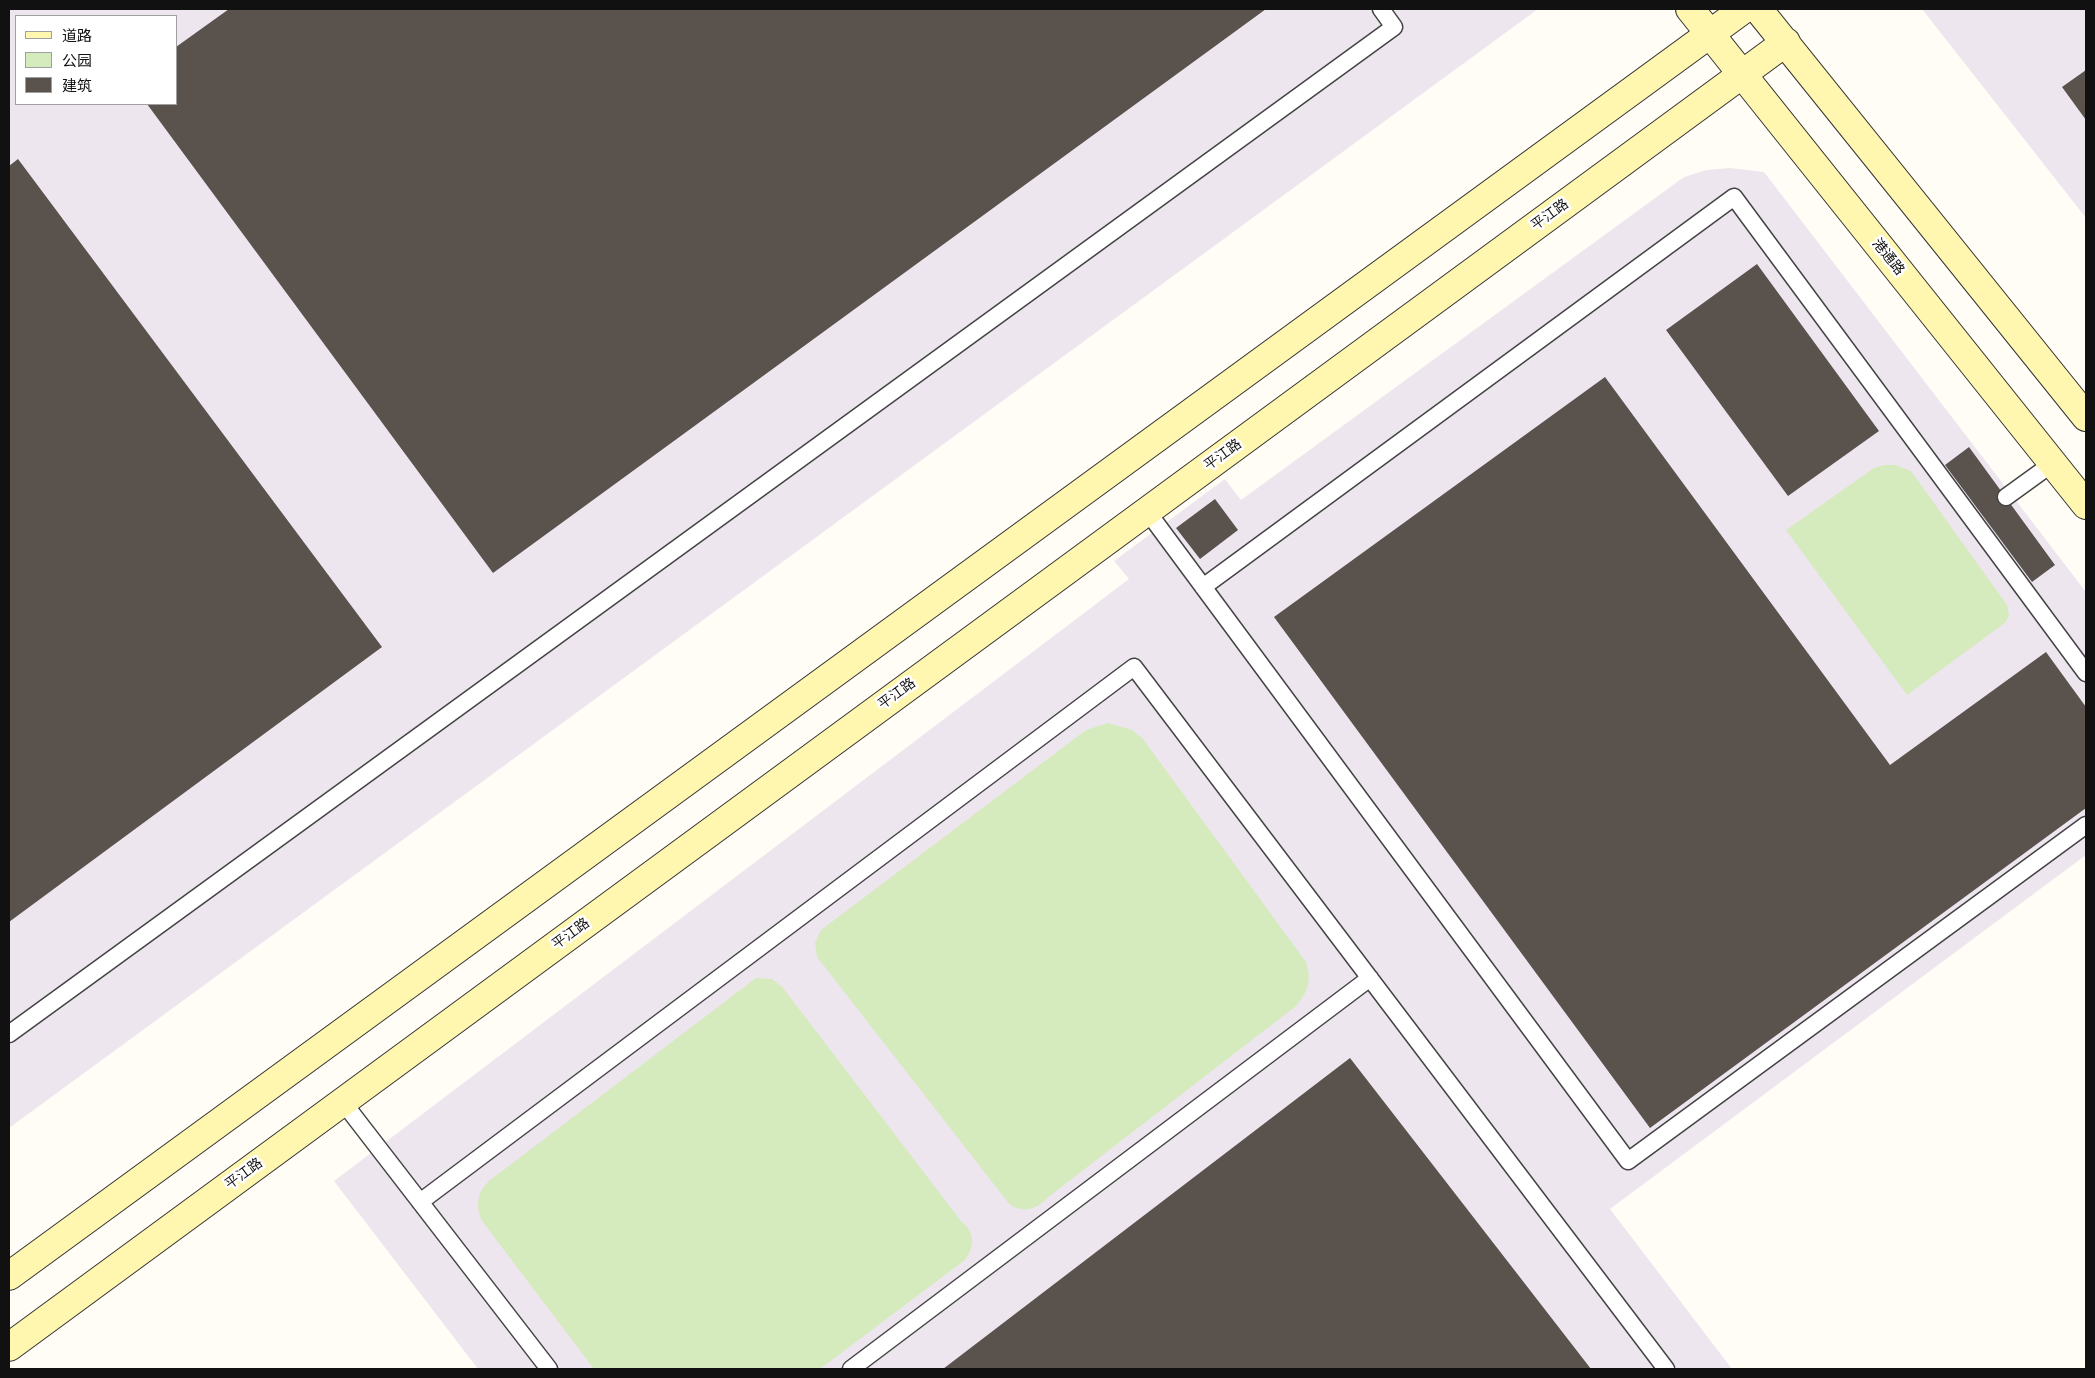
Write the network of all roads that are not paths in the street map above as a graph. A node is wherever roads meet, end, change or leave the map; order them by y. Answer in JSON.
{"nodes":[{"id":1,"x":1381,"y":9,"type":"edge"},
{"id":2,"x":1690,"y":9,"type":"edge"},
{"id":3,"x":1744,"y":9,"type":"edge"},
{"id":4,"x":1758,"y":9,"type":"edge"},
{"id":5,"x":1709,"y":33,"type":"junction"},
{"id":6,"x":1786,"y":42,"type":"junction"},
{"id":7,"x":1742,"y":74,"type":"junction"},
{"id":8,"x":2086,"y":417,"type":"edge"},
{"id":9,"x":2053,"y":463,"type":"junction"},
{"id":10,"x":2006,"y":497,"type":"dead end"},
{"id":11,"x":2086,"y":505,"type":"edge"},
{"id":12,"x":1147,"y":511,"type":"junction"},
{"id":13,"x":1203,"y":587,"type":"junction"},
{"id":14,"x":2086,"y":673,"type":"edge"},
{"id":15,"x":2086,"y":825,"type":"edge"},
{"id":16,"x":1370,"y":978,"type":"junction"},
{"id":17,"x":9,"y":1034,"type":"edge"},
{"id":18,"x":342,"y":1102,"type":"junction"},
{"id":19,"x":420,"y":1202,"type":"junction"},
{"id":20,"x":9,"y":1276,"type":"edge"},
{"id":21,"x":9,"y":1347,"type":"edge"},
{"id":22,"x":550,"y":1369,"type":"edge"},
{"id":23,"x":851,"y":1369,"type":"edge"},
{"id":24,"x":1666,"y":1369,"type":"edge"}],
"edges":[{"from":1,"to":17,"type":"lane"},
{"from":2,"to":5,"type":"street","name":"港通路"},
{"from":3,"to":5,"type":"street"},
{"from":4,"to":6,"type":"street"},
{"from":5,"to":7,"type":"street","name":"港通路"},
{"from":5,"to":20,"type":"street"},
{"from":6,"to":7,"type":"street","name":"平江路"},
{"from":6,"to":8,"type":"street"},
{"from":7,"to":9,"type":"street","name":"港通路"},
{"from":7,"to":12,"type":"street","name":"平江路"},
{"from":9,"to":10,"type":"lane"},
{"from":9,"to":11,"type":"street","name":"港通路"},
{"from":12,"to":13,"type":"lane"},
{"from":12,"to":18,"type":"street","name":"平江路"},
{"from":13,"to":14,"type":"lane"},
{"from":13,"to":15,"type":"lane"},
{"from":16,"to":19,"type":"lane"},
{"from":16,"to":23,"type":"lane"},
{"from":16,"to":24,"type":"lane"},
{"from":18,"to":19,"type":"lane"},
{"from":18,"to":21,"type":"street","name":"平江路"},
{"from":19,"to":22,"type":"lane"}]}
